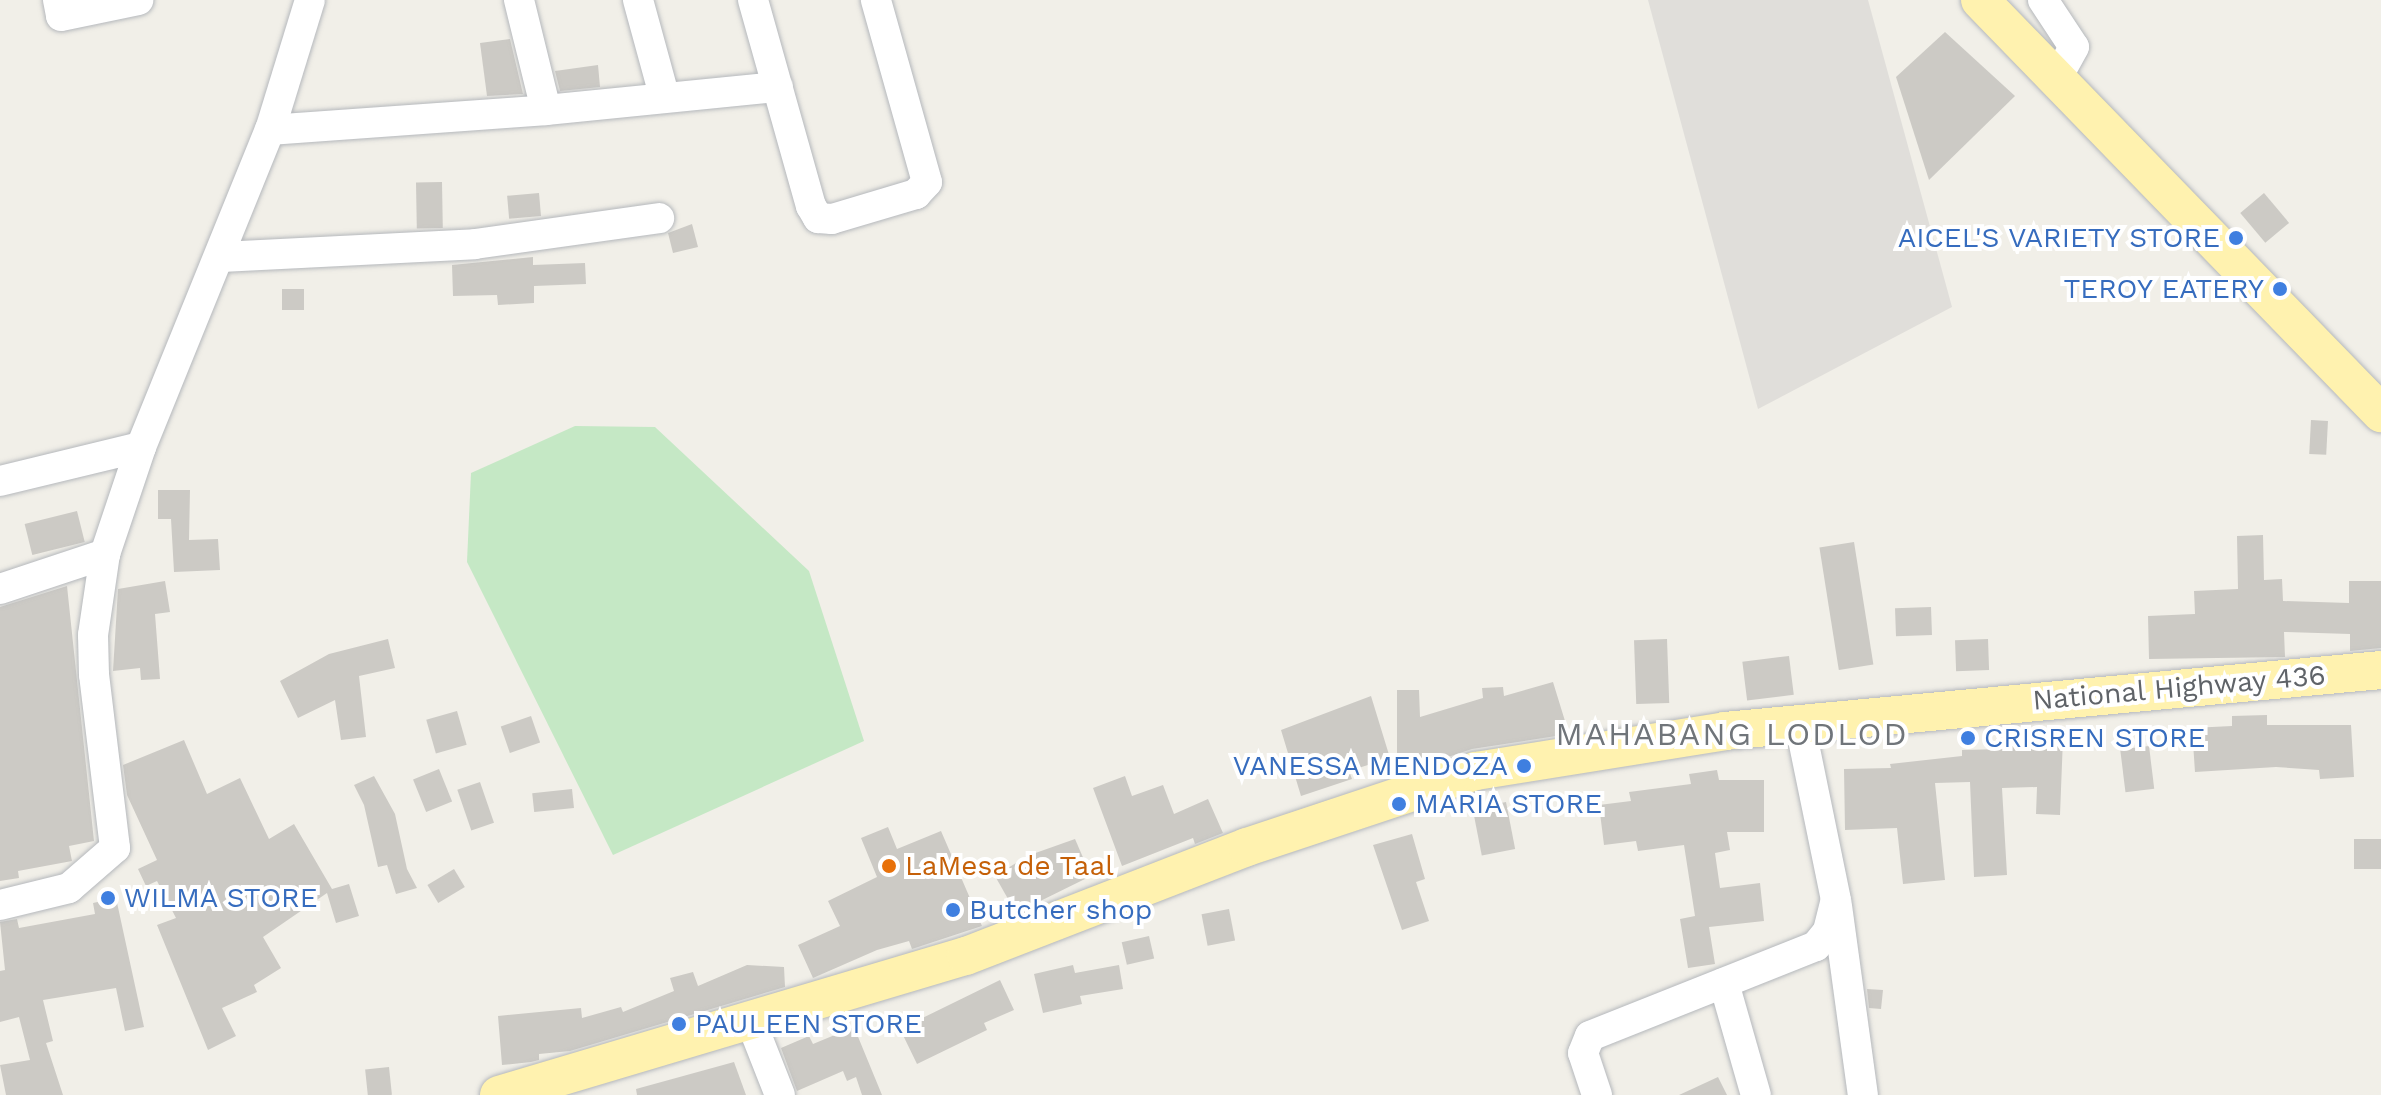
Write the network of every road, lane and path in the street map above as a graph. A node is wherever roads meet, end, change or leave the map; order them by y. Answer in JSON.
{"nodes":[{"id":1,"x":58,"y":0,"type":"edge"},
{"id":2,"x":135,"y":0,"type":"edge"},
{"id":3,"x":519,"y":0,"type":"edge"},
{"id":4,"x":638,"y":0,"type":"edge"},
{"id":5,"x":753,"y":0,"type":"edge"},
{"id":6,"x":876,"y":0,"type":"edge"},
{"id":7,"x":1980,"y":0,"type":"edge"},
{"id":8,"x":2043,"y":0,"type":"edge"},
{"id":9,"x":313,"y":1,"type":"edge"},
{"id":10,"x":2057,"y":78,"type":"junction"},
{"id":11,"x":778,"y":87,"type":"junction"},
{"id":12,"x":664,"y":95,"type":"junction"},
{"id":13,"x":546,"y":110,"type":"junction"},
{"id":14,"x":270,"y":130,"type":"junction"},
{"id":15,"x":659,"y":218,"type":"dead end"},
{"id":16,"x":221,"y":257,"type":"junction"},
{"id":17,"x":2381,"y":413,"type":"edge"},
{"id":18,"x":141,"y":447,"type":"junction"},
{"id":19,"x":0,"y":481,"type":"edge"},
{"id":20,"x":105,"y":554,"type":"junction"},
{"id":21,"x":0,"y":589,"type":"edge"},
{"id":22,"x":2381,"y":670,"type":"edge"},
{"id":23,"x":1800,"y":724,"type":"junction"},
{"id":24,"x":1836,"y":900,"type":"junction"},
{"id":25,"x":0,"y":905,"type":"edge"},
{"id":26,"x":1724,"y":983,"type":"junction"},
{"id":27,"x":752,"y":1024,"type":"junction"},
{"id":28,"x":499,"y":1095,"type":"edge"},
{"id":29,"x":780,"y":1095,"type":"edge"},
{"id":30,"x":1597,"y":1095,"type":"edge"},
{"id":31,"x":1756,"y":1095,"type":"edge"},
{"id":32,"x":1863,"y":1095,"type":"edge"}],
"edges":[{"from":1,"to":2,"type":"street"},
{"from":3,"to":13,"type":"street"},
{"from":4,"to":12,"type":"street"},
{"from":5,"to":11,"type":"street"},
{"from":6,"to":11,"type":"street"},
{"from":7,"to":10,"type":"main road"},
{"from":8,"to":10,"type":"street"},
{"from":9,"to":14,"type":"street"},
{"from":10,"to":17,"type":"main road"},
{"from":11,"to":12,"type":"street"},
{"from":12,"to":13,"type":"street"},
{"from":13,"to":14,"type":"street"},
{"from":14,"to":16,"type":"street"},
{"from":15,"to":16,"type":"street"},
{"from":16,"to":18,"type":"street"},
{"from":18,"to":19,"type":"street"},
{"from":18,"to":20,"type":"street"},
{"from":20,"to":21,"type":"street"},
{"from":20,"to":25,"type":"street"},
{"from":22,"to":23,"type":"main road","name":"National Highway 436"},
{"from":23,"to":24,"type":"street"},
{"from":23,"to":27,"type":"main road","name":"National Highway 436"},
{"from":24,"to":26,"type":"street"},
{"from":24,"to":32,"type":"street"},
{"from":26,"to":30,"type":"street"},
{"from":26,"to":31,"type":"street"},
{"from":27,"to":28,"type":"main road","name":"National Highway 436"},
{"from":27,"to":29,"type":"street"}]}
